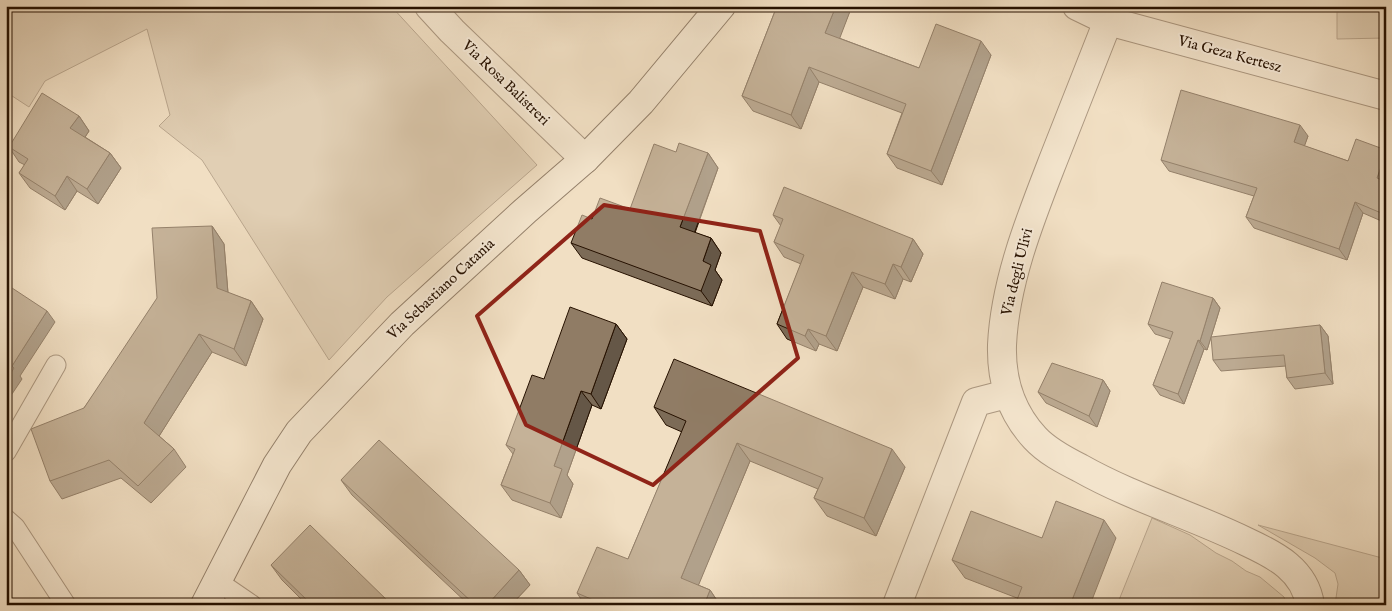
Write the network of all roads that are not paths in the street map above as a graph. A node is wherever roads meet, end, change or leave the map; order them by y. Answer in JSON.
{"nodes":[{"id":1,"x":429,"y":6,"type":"edge"},
{"id":2,"x":721,"y":6,"type":"edge"},
{"id":3,"x":1077,"y":6,"type":"edge"},
{"id":4,"x":1108,"y":21,"type":"junction"},
{"id":5,"x":1386,"y":96,"type":"edge"},
{"id":6,"x":585,"y":159,"type":"junction"},
{"id":7,"x":56,"y":365,"type":"dead end"},
{"id":8,"x":1007,"y":394,"type":"junction"},
{"id":9,"x":6,"y":452,"type":"edge"},
{"id":10,"x":6,"y":518,"type":"edge"},
{"id":11,"x":211,"y":593,"type":"edge"},
{"id":12,"x":66,"y":605,"type":"edge"},
{"id":13,"x":252,"y":605,"type":"edge"},
{"id":14,"x":897,"y":605,"type":"edge"},
{"id":15,"x":1310,"y":605,"type":"edge"}],
"edges":[{"from":1,"to":6,"type":"street","name":"Via Rosa Balistreri"},
{"from":2,"to":6,"type":"street","name":"Via Sebastiano Catania"},
{"from":3,"to":4,"type":"street","name":"Via Geza Kertesz"},
{"from":4,"to":5,"type":"street","name":"Via Geza Kertesz"},
{"from":4,"to":8,"type":"street","name":"Via degli Ulivi"},
{"from":6,"to":11,"type":"street","name":"Via Sebastiano Catania"},
{"from":7,"to":9,"type":"lane"},
{"from":8,"to":14,"type":"street"},
{"from":8,"to":15,"type":"street","name":"Via degli Ulivi"},
{"from":10,"to":12,"type":"lane"},
{"from":11,"to":13,"type":"lane"}]}
